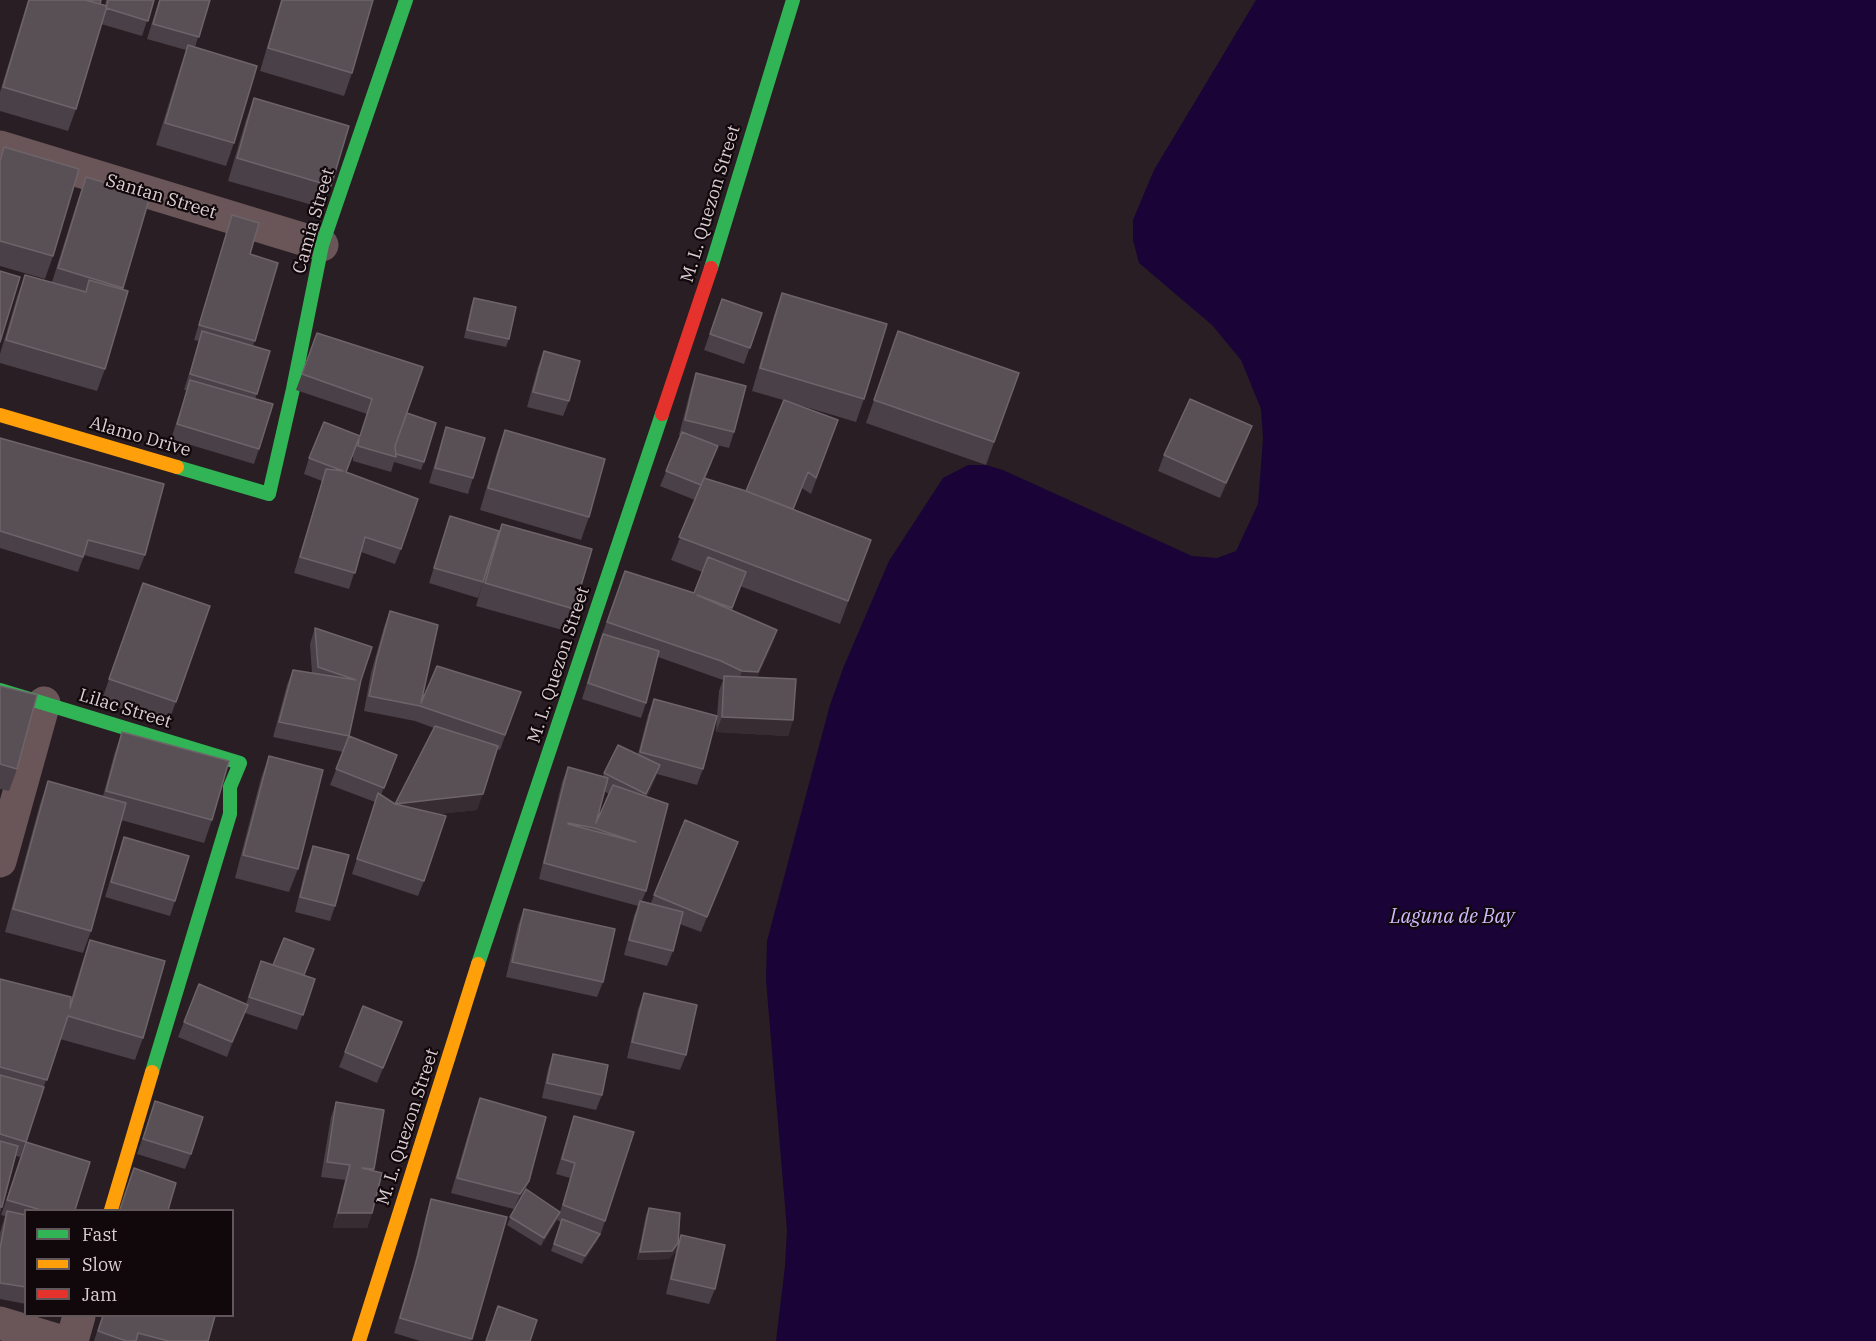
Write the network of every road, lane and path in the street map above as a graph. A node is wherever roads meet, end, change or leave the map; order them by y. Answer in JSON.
{"nodes":[{"id":1,"x":406,"y":0,"type":"edge"},
{"id":2,"x":794,"y":0,"type":"edge"},
{"id":3,"x":0,"y":147,"type":"edge"},
{"id":4,"x":322,"y":245,"type":"junction"},
{"id":5,"x":0,"y":415,"type":"edge"},
{"id":6,"x":269,"y":494,"type":"joint"},
{"id":7,"x":0,"y":690,"type":"edge"},
{"id":8,"x":44,"y":703,"type":"junction"},
{"id":9,"x":0,"y":861,"type":"edge"},
{"id":10,"x":111,"y":1209,"type":"edge"},
{"id":11,"x":79,"y":1317,"type":"edge"},
{"id":12,"x":0,"y":1323,"type":"edge"},
{"id":13,"x":60,"y":1341,"type":"edge"},
{"id":14,"x":72,"y":1341,"type":"edge"},
{"id":15,"x":359,"y":1341,"type":"edge"}],
"edges":[{"from":1,"to":4,"type":"street","name":"Camia Street"},
{"from":2,"to":15,"type":"street","name":"M. L. Quezon Street"},
{"from":3,"to":4,"type":"street","name":"Santan Street"},
{"from":4,"to":6,"type":"street","name":"Camia Street"},
{"from":5,"to":6,"type":"street","name":"Alamo Drive"},
{"from":7,"to":8,"type":"street","name":"Lilac Street"},
{"from":8,"to":9,"type":"street"},
{"from":8,"to":10,"type":"street","name":"Lilac Street"},
{"from":11,"to":14,"type":"street"},
{"from":12,"to":13,"type":"street"}]}
